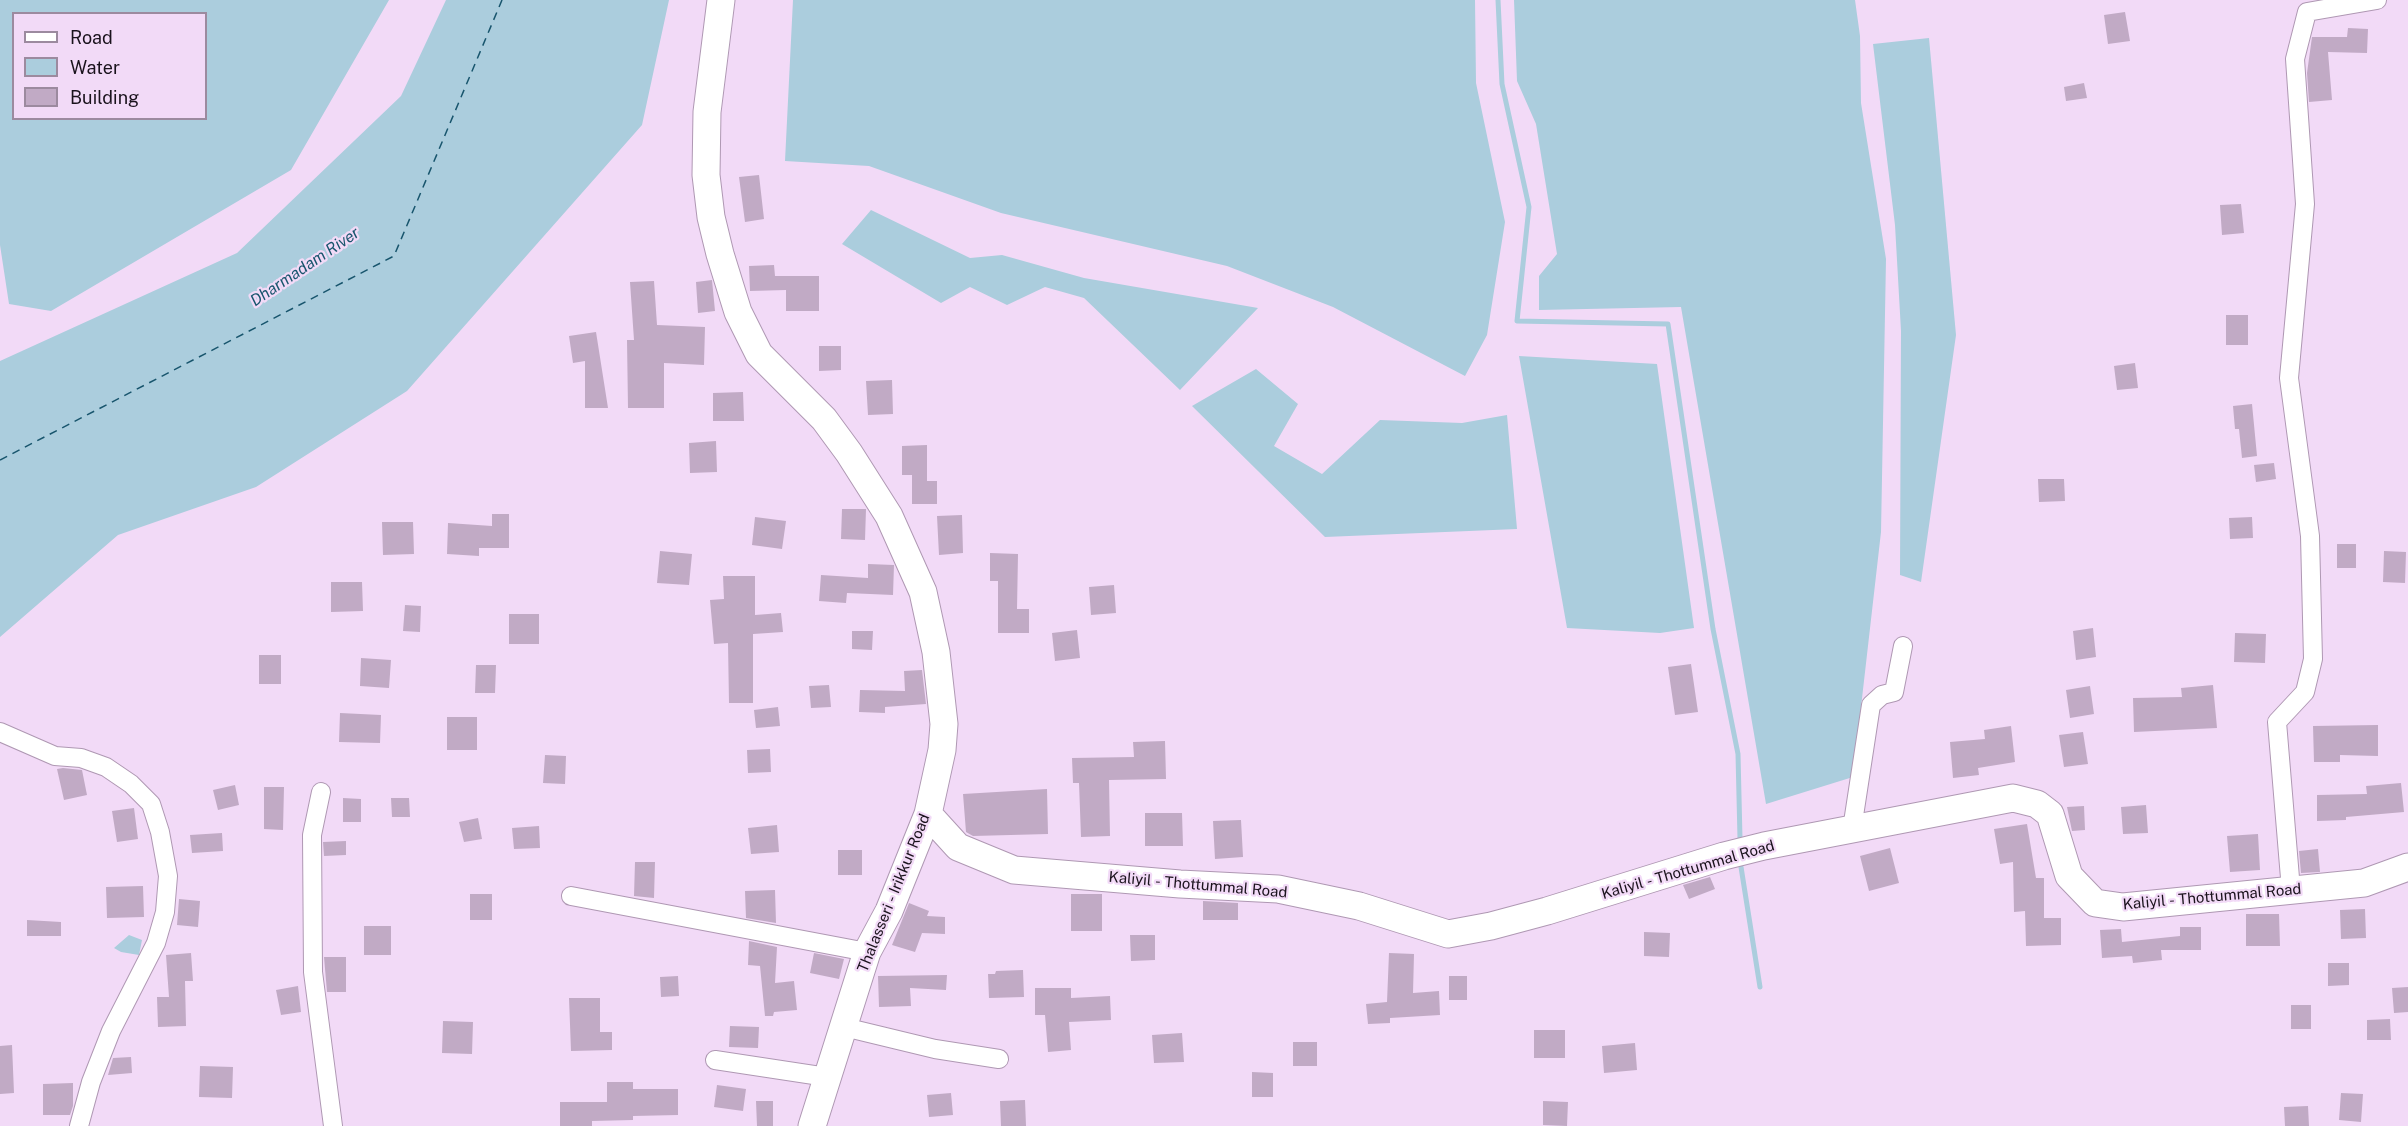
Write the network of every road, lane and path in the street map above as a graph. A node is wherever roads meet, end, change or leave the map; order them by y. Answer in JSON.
{"nodes":[{"id":1,"x":722,"y":0,"type":"edge"},
{"id":2,"x":2377,"y":0,"type":"edge"},
{"id":3,"x":1903,"y":646,"type":"dead end"},
{"id":4,"x":0,"y":732,"type":"edge"},
{"id":5,"x":321,"y":792,"type":"dead end"},
{"id":6,"x":928,"y":814,"type":"junction"},
{"id":7,"x":1852,"y":829,"type":"junction"},
{"id":8,"x":2408,"y":867,"type":"edge"},
{"id":9,"x":2291,"y":890,"type":"junction"},
{"id":10,"x":571,"y":896,"type":"dead end"},
{"id":11,"x":867,"y":952,"type":"junction"},
{"id":12,"x":844,"y":1027,"type":"junction"},
{"id":13,"x":999,"y":1059,"type":"dead end"},
{"id":14,"x":715,"y":1060,"type":"dead end"},
{"id":15,"x":827,"y":1077,"type":"junction"},
{"id":16,"x":79,"y":1126,"type":"edge"},
{"id":17,"x":333,"y":1126,"type":"edge"},
{"id":18,"x":812,"y":1126,"type":"edge"}],
"edges":[{"from":1,"to":6,"type":"main road","name":"Thalasseri - Irikkur Road"},
{"from":2,"to":9,"type":"street"},
{"from":3,"to":7,"type":"street"},
{"from":4,"to":16,"type":"street"},
{"from":5,"to":17,"type":"street"},
{"from":6,"to":7,"type":"main road","name":"Kaliyil - Thottummal Road"},
{"from":6,"to":11,"type":"main road","name":"Thalasseri - Irikkur Road"},
{"from":7,"to":9,"type":"main road","name":"Kaliyil - Thottummal Road"},
{"from":8,"to":9,"type":"main road","name":"Kaliyil - Thottummal Road"},
{"from":10,"to":11,"type":"street"},
{"from":11,"to":12,"type":"main road","name":"Thalasseri - Irikkur Road"},
{"from":12,"to":13,"type":"street"},
{"from":12,"to":15,"type":"main road","name":"Thalasseri - Irikkur Road"},
{"from":14,"to":15,"type":"street"},
{"from":15,"to":18,"type":"main road","name":"Thalasseri - Irikkur Road"}]}
